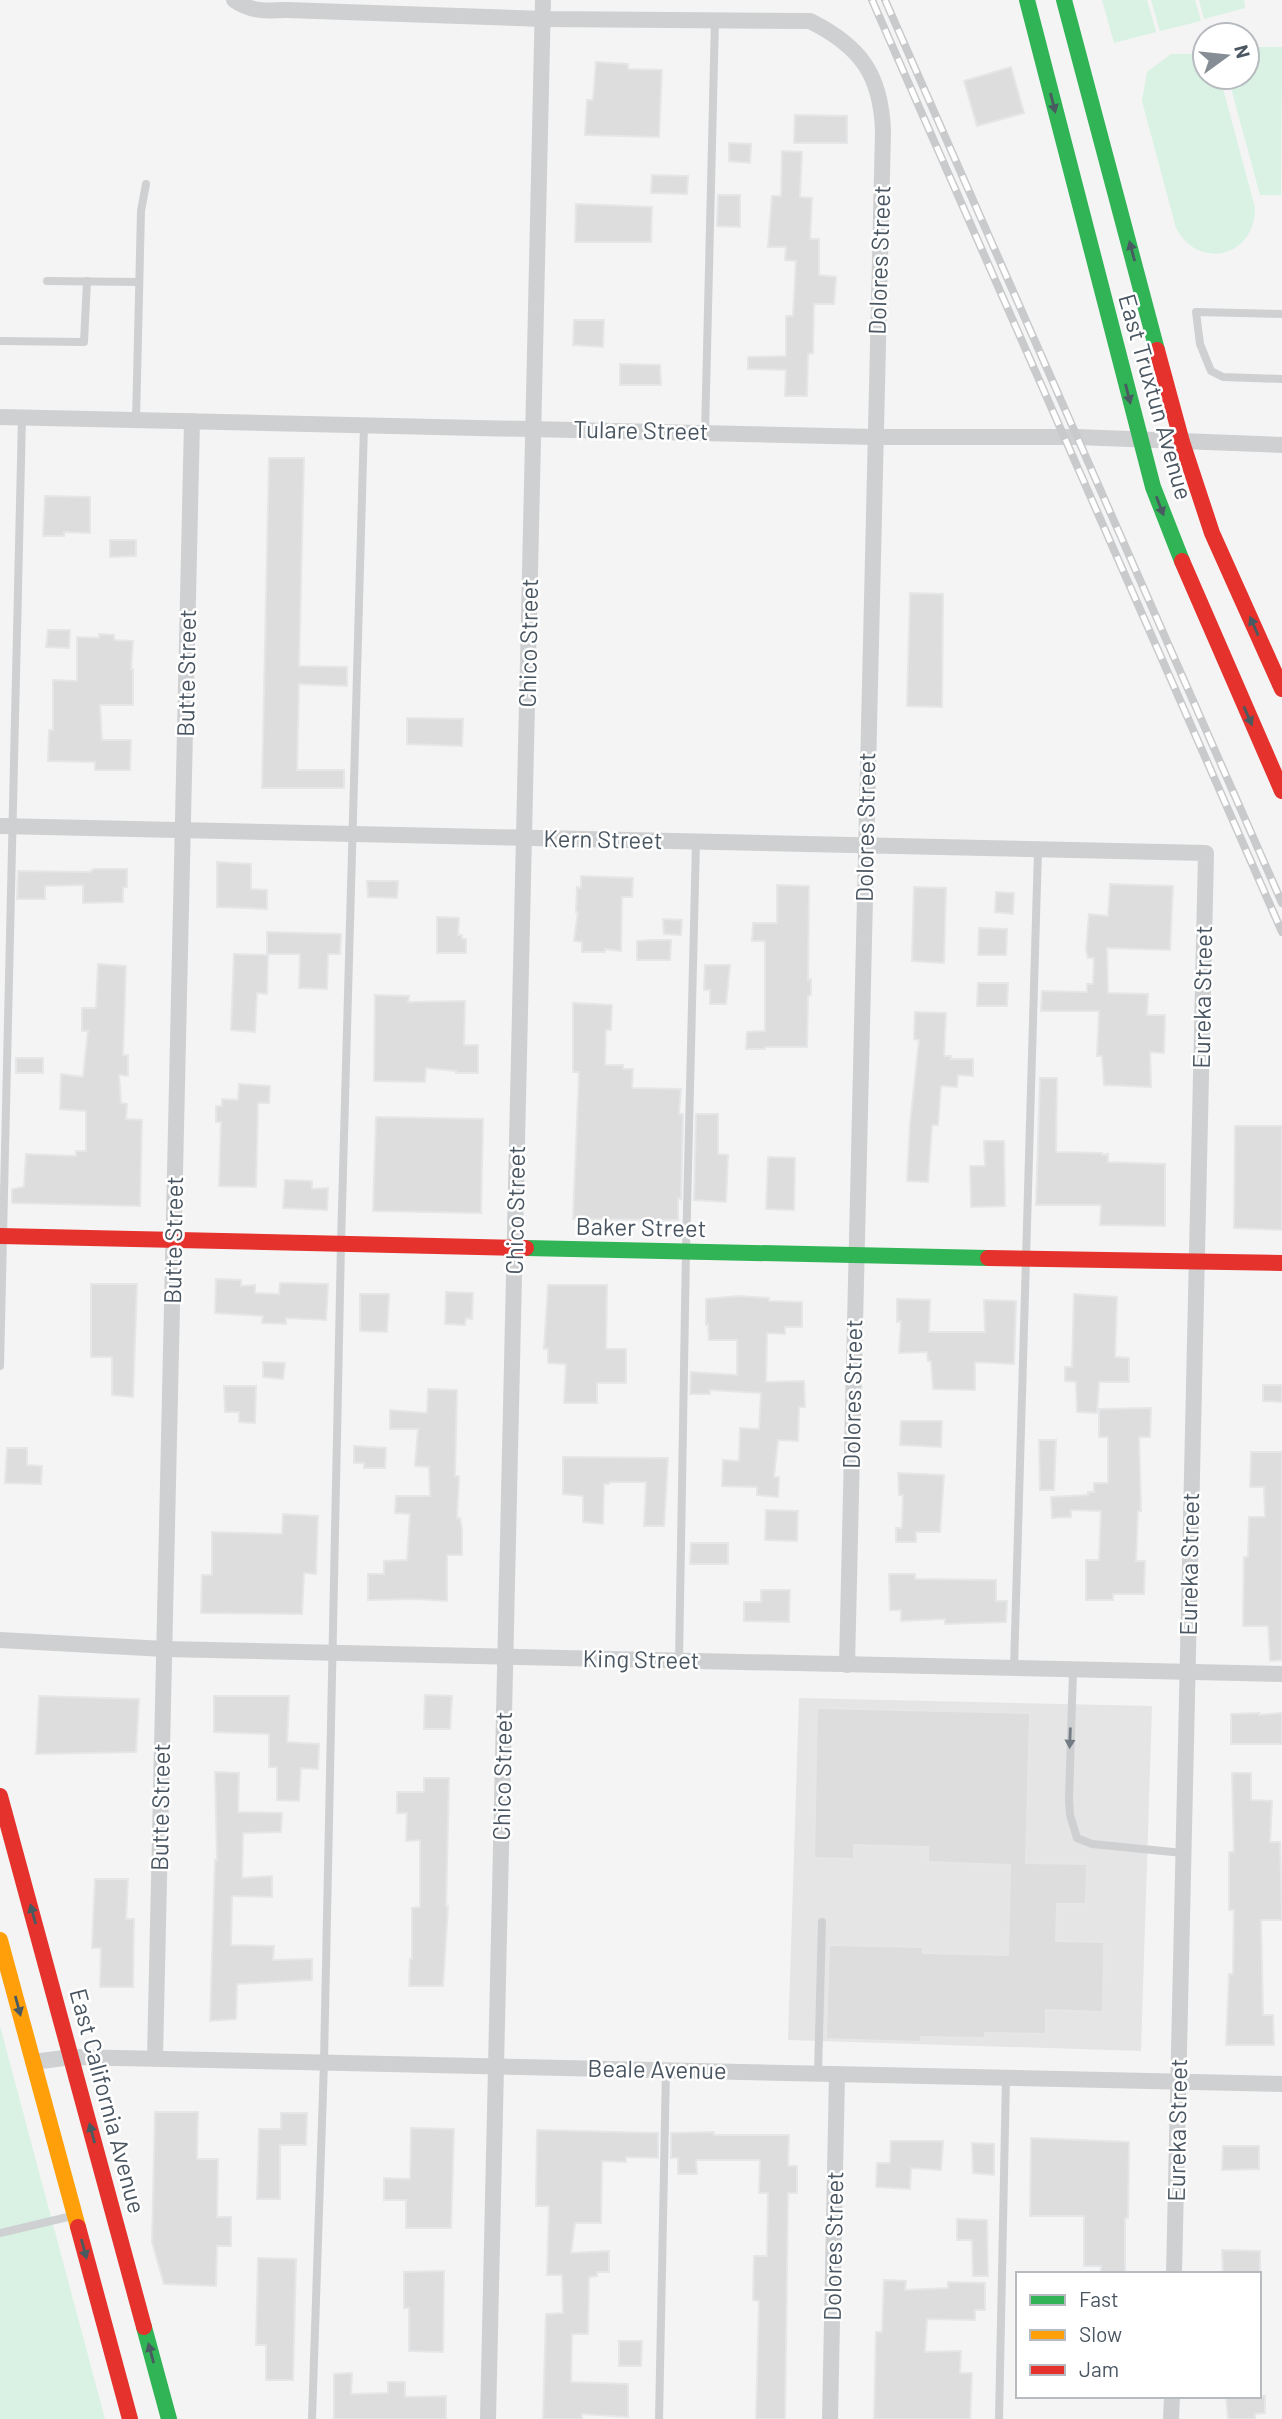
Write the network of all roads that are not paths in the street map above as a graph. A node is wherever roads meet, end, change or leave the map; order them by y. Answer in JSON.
{"nodes":[{"id":1,"x":234,"y":0,"type":"edge"},
{"id":2,"x":543,"y":0,"type":"edge"},
{"id":3,"x":1027,"y":0,"type":"edge"},
{"id":4,"x":1064,"y":0,"type":"edge"},
{"id":5,"x":543,"y":19,"type":"junction"},
{"id":6,"x":715,"y":20,"type":"junction"},
{"id":7,"x":1054,"y":32,"type":"junction"},
{"id":8,"x":146,"y":184,"type":"dead end"},
{"id":9,"x":47,"y":281,"type":"dead end"},
{"id":10,"x":86,"y":281,"type":"junction"},
{"id":11,"x":139,"y":282,"type":"junction"},
{"id":12,"x":1282,"y":314,"type":"edge"},
{"id":13,"x":0,"y":341,"type":"edge"},
{"id":14,"x":1282,"y":379,"type":"edge"},
{"id":15,"x":0,"y":417,"type":"edge"},
{"id":16,"x":22,"y":417,"type":"junction"},
{"id":17,"x":136,"y":419,"type":"junction"},
{"id":18,"x":192,"y":421,"type":"junction"},
{"id":19,"x":364,"y":425,"type":"junction"},
{"id":20,"x":534,"y":429,"type":"junction"},
{"id":21,"x":705,"y":433,"type":"junction"},
{"id":22,"x":875,"y":436,"type":"junction"},
{"id":23,"x":1140,"y":441,"type":"junction"},
{"id":24,"x":1182,"y":442,"type":"junction"},
{"id":25,"x":1282,"y":445,"type":"edge"},
{"id":26,"x":1282,"y":689,"type":"edge"},
{"id":27,"x":1282,"y":791,"type":"edge"},
{"id":28,"x":6,"y":826,"type":"edge"},
{"id":29,"x":183,"y":830,"type":"junction"},
{"id":30,"x":354,"y":834,"type":"junction"},
{"id":31,"x":524,"y":838,"type":"junction"},
{"id":32,"x":696,"y":842,"type":"junction"},
{"id":33,"x":866,"y":846,"type":"junction"},
{"id":34,"x":1038,"y":850,"type":"junction"},
{"id":35,"x":1206,"y":853,"type":"joint"},
{"id":36,"x":2,"y":1236,"type":"edge"},
{"id":37,"x":174,"y":1240,"type":"junction"},
{"id":38,"x":341,"y":1244,"type":"junction"},
{"id":39,"x":515,"y":1248,"type":"junction"},
{"id":40,"x":686,"y":1251,"type":"junction"},
{"id":41,"x":856,"y":1255,"type":"junction"},
{"id":42,"x":1025,"y":1259,"type":"junction"},
{"id":43,"x":1197,"y":1263,"type":"junction"},
{"id":44,"x":1282,"y":1263,"type":"edge"},
{"id":45,"x":0,"y":1366,"type":"edge"},
{"id":46,"x":0,"y":1640,"type":"edge"},
{"id":47,"x":164,"y":1649,"type":"junction"},
{"id":48,"x":332,"y":1653,"type":"junction"},
{"id":49,"x":506,"y":1657,"type":"junction"},
{"id":50,"x":679,"y":1661,"type":"junction"},
{"id":51,"x":847,"y":1665,"type":"junction"},
{"id":52,"x":1014,"y":1668,"type":"junction"},
{"id":53,"x":1073,"y":1670,"type":"junction"},
{"id":54,"x":1188,"y":1672,"type":"junction"},
{"id":55,"x":1282,"y":1674,"type":"edge"},
{"id":56,"x":0,"y":1796,"type":"edge"},
{"id":57,"x":1184,"y":1853,"type":"junction"},
{"id":58,"x":822,"y":1922,"type":"dead end"},
{"id":59,"x":0,"y":1940,"type":"edge"},
{"id":60,"x":72,"y":2057,"type":"junction"},
{"id":61,"x":155,"y":2059,"type":"junction"},
{"id":62,"x":33,"y":2062,"type":"junction"},
{"id":63,"x":324,"y":2062,"type":"junction"},
{"id":64,"x":496,"y":2066,"type":"junction"},
{"id":65,"x":666,"y":2070,"type":"junction"},
{"id":66,"x":818,"y":2074,"type":"junction"},
{"id":67,"x":838,"y":2074,"type":"junction"},
{"id":68,"x":1006,"y":2078,"type":"junction"},
{"id":69,"x":1179,"y":2082,"type":"junction"},
{"id":70,"x":1282,"y":2084,"type":"edge"},
{"id":71,"x":75,"y":2215,"type":"junction"},
{"id":72,"x":0,"y":2233,"type":"edge"},
{"id":73,"x":1174,"y":2272,"type":"edge"},
{"id":74,"x":1172,"y":2398,"type":"edge"},
{"id":75,"x":130,"y":2419,"type":"edge"},
{"id":76,"x":169,"y":2419,"type":"edge"},
{"id":77,"x":312,"y":2419,"type":"edge"},
{"id":78,"x":488,"y":2419,"type":"edge"},
{"id":79,"x":659,"y":2419,"type":"edge"},
{"id":80,"x":830,"y":2419,"type":"edge"},
{"id":81,"x":999,"y":2419,"type":"edge"},
{"id":82,"x":1171,"y":2419,"type":"edge"}],
"edges":[{"from":1,"to":5,"type":"street"},
{"from":2,"to":5,"type":"street","name":"Chico Street"},
{"from":3,"to":7,"type":"main road","name":"East Truxtun Avenue"},
{"from":4,"to":7,"type":"main road","name":"East Truxtun Avenue"},
{"from":5,"to":6,"type":"street"},
{"from":5,"to":20,"type":"street","name":"Chico Street"},
{"from":6,"to":21,"type":"lane"},
{"from":6,"to":22,"type":"street","name":"Dolores Street"},
{"from":7,"to":23,"type":"main road","name":"East Truxtun Avenue","one_way":true},
{"from":24,"to":7,"type":"main road","name":"East Truxtun Avenue","one_way":true},
{"from":8,"to":11,"type":"lane"},
{"from":9,"to":10,"type":"lane"},
{"from":10,"to":11,"type":"lane"},
{"from":10,"to":13,"type":"lane"},
{"from":11,"to":17,"type":"lane"},
{"from":12,"to":14,"type":"lane"},
{"from":15,"to":16,"type":"street","name":"Tulare Street"},
{"from":16,"to":17,"type":"street","name":"Tulare Street"},
{"from":16,"to":28,"type":"lane"},
{"from":17,"to":18,"type":"street","name":"Tulare Street"},
{"from":18,"to":19,"type":"street","name":"Tulare Street"},
{"from":18,"to":29,"type":"street","name":"Butte Street"},
{"from":19,"to":20,"type":"street","name":"Tulare Street"},
{"from":19,"to":30,"type":"lane"},
{"from":20,"to":21,"type":"street","name":"Tulare Street"},
{"from":20,"to":31,"type":"street","name":"Chico Street"},
{"from":21,"to":22,"type":"street","name":"Tulare Street"},
{"from":22,"to":23,"type":"street","name":"Tulare Street"},
{"from":22,"to":33,"type":"street","name":"Dolores Street"},
{"from":23,"to":24,"type":"street","name":"Tulare Street"},
{"from":23,"to":27,"type":"main road","name":"East Truxtun Avenue","one_way":true},
{"from":24,"to":25,"type":"street","name":"Tulare Street"},
{"from":26,"to":24,"type":"main road","name":"East Truxtun Avenue","one_way":true},
{"from":28,"to":29,"type":"street","name":"Kern Street"},
{"from":28,"to":36,"type":"lane"},
{"from":29,"to":30,"type":"street","name":"Kern Street"},
{"from":29,"to":37,"type":"street","name":"Butte Street"},
{"from":30,"to":31,"type":"street","name":"Kern Street"},
{"from":30,"to":38,"type":"lane"},
{"from":31,"to":32,"type":"street","name":"Kern Street"},
{"from":31,"to":39,"type":"street","name":"Chico Street"},
{"from":32,"to":33,"type":"street","name":"Kern Street"},
{"from":32,"to":40,"type":"lane"},
{"from":33,"to":34,"type":"street","name":"Kern Street"},
{"from":33,"to":41,"type":"street","name":"Dolores Street"},
{"from":34,"to":35,"type":"street","name":"Kern Street"},
{"from":34,"to":42,"type":"lane"},
{"from":35,"to":43,"type":"street","name":"Eureka Street"},
{"from":36,"to":37,"type":"main road","name":"Baker Street"},
{"from":36,"to":45,"type":"lane"},
{"from":37,"to":38,"type":"main road","name":"Baker Street"},
{"from":37,"to":47,"type":"street","name":"Butte Street"},
{"from":38,"to":39,"type":"main road","name":"Baker Street"},
{"from":38,"to":48,"type":"lane"},
{"from":39,"to":40,"type":"main road","name":"Baker Street"},
{"from":39,"to":49,"type":"street","name":"Chico Street"},
{"from":40,"to":41,"type":"main road","name":"Baker Street"},
{"from":40,"to":50,"type":"lane"},
{"from":41,"to":42,"type":"main road","name":"Baker Street"},
{"from":41,"to":51,"type":"street","name":"Dolores Street"},
{"from":42,"to":43,"type":"main road","name":"Baker Street"},
{"from":42,"to":52,"type":"lane"},
{"from":43,"to":44,"type":"main road","name":"Baker Street"},
{"from":43,"to":54,"type":"street","name":"Eureka Street"},
{"from":46,"to":47,"type":"street","name":"King Street"},
{"from":47,"to":48,"type":"street","name":"King Street"},
{"from":47,"to":61,"type":"street","name":"Butte Street"},
{"from":48,"to":49,"type":"street","name":"King Street"},
{"from":48,"to":63,"type":"lane"},
{"from":49,"to":50,"type":"street","name":"King Street"},
{"from":49,"to":64,"type":"street","name":"Chico Street"},
{"from":50,"to":51,"type":"street","name":"King Street"},
{"from":51,"to":52,"type":"street","name":"King Street"},
{"from":52,"to":53,"type":"street","name":"King Street"},
{"from":53,"to":54,"type":"street","name":"King Street"},
{"from":53,"to":57,"type":"lane","one_way":true},
{"from":54,"to":55,"type":"street","name":"King Street"},
{"from":54,"to":57,"type":"street","name":"Eureka Street"},
{"from":60,"to":56,"type":"main road","name":"East California Avenue","one_way":true},
{"from":57,"to":69,"type":"street","name":"Eureka Street"},
{"from":58,"to":66,"type":"lane"},
{"from":59,"to":62,"type":"main road","one_way":true},
{"from":60,"to":61,"type":"street","name":"Beale Avenue"},
{"from":60,"to":62,"type":"street","name":"Beale Avenue"},
{"from":76,"to":60,"type":"main road","name":"East California Avenue","one_way":true},
{"from":61,"to":63,"type":"street","name":"Beale Avenue"},
{"from":62,"to":71,"type":"main road"},
{"from":63,"to":64,"type":"street","name":"Beale Avenue"},
{"from":63,"to":77,"type":"lane"},
{"from":64,"to":65,"type":"street","name":"Beale Avenue"},
{"from":64,"to":78,"type":"street","name":"Chico Street"},
{"from":65,"to":66,"type":"street","name":"Beale Avenue"},
{"from":65,"to":79,"type":"lane"},
{"from":66,"to":67,"type":"street","name":"Beale Avenue"},
{"from":67,"to":68,"type":"street","name":"Beale Avenue"},
{"from":67,"to":80,"type":"street","name":"Dolores Street"},
{"from":68,"to":69,"type":"street","name":"Beale Avenue"},
{"from":68,"to":81,"type":"lane"},
{"from":69,"to":70,"type":"street","name":"Beale Avenue"},
{"from":69,"to":73,"type":"street","name":"Eureka Street"},
{"from":71,"to":72,"type":"lane"},
{"from":71,"to":75,"type":"main road","one_way":true},
{"from":74,"to":82,"type":"street"}]}
